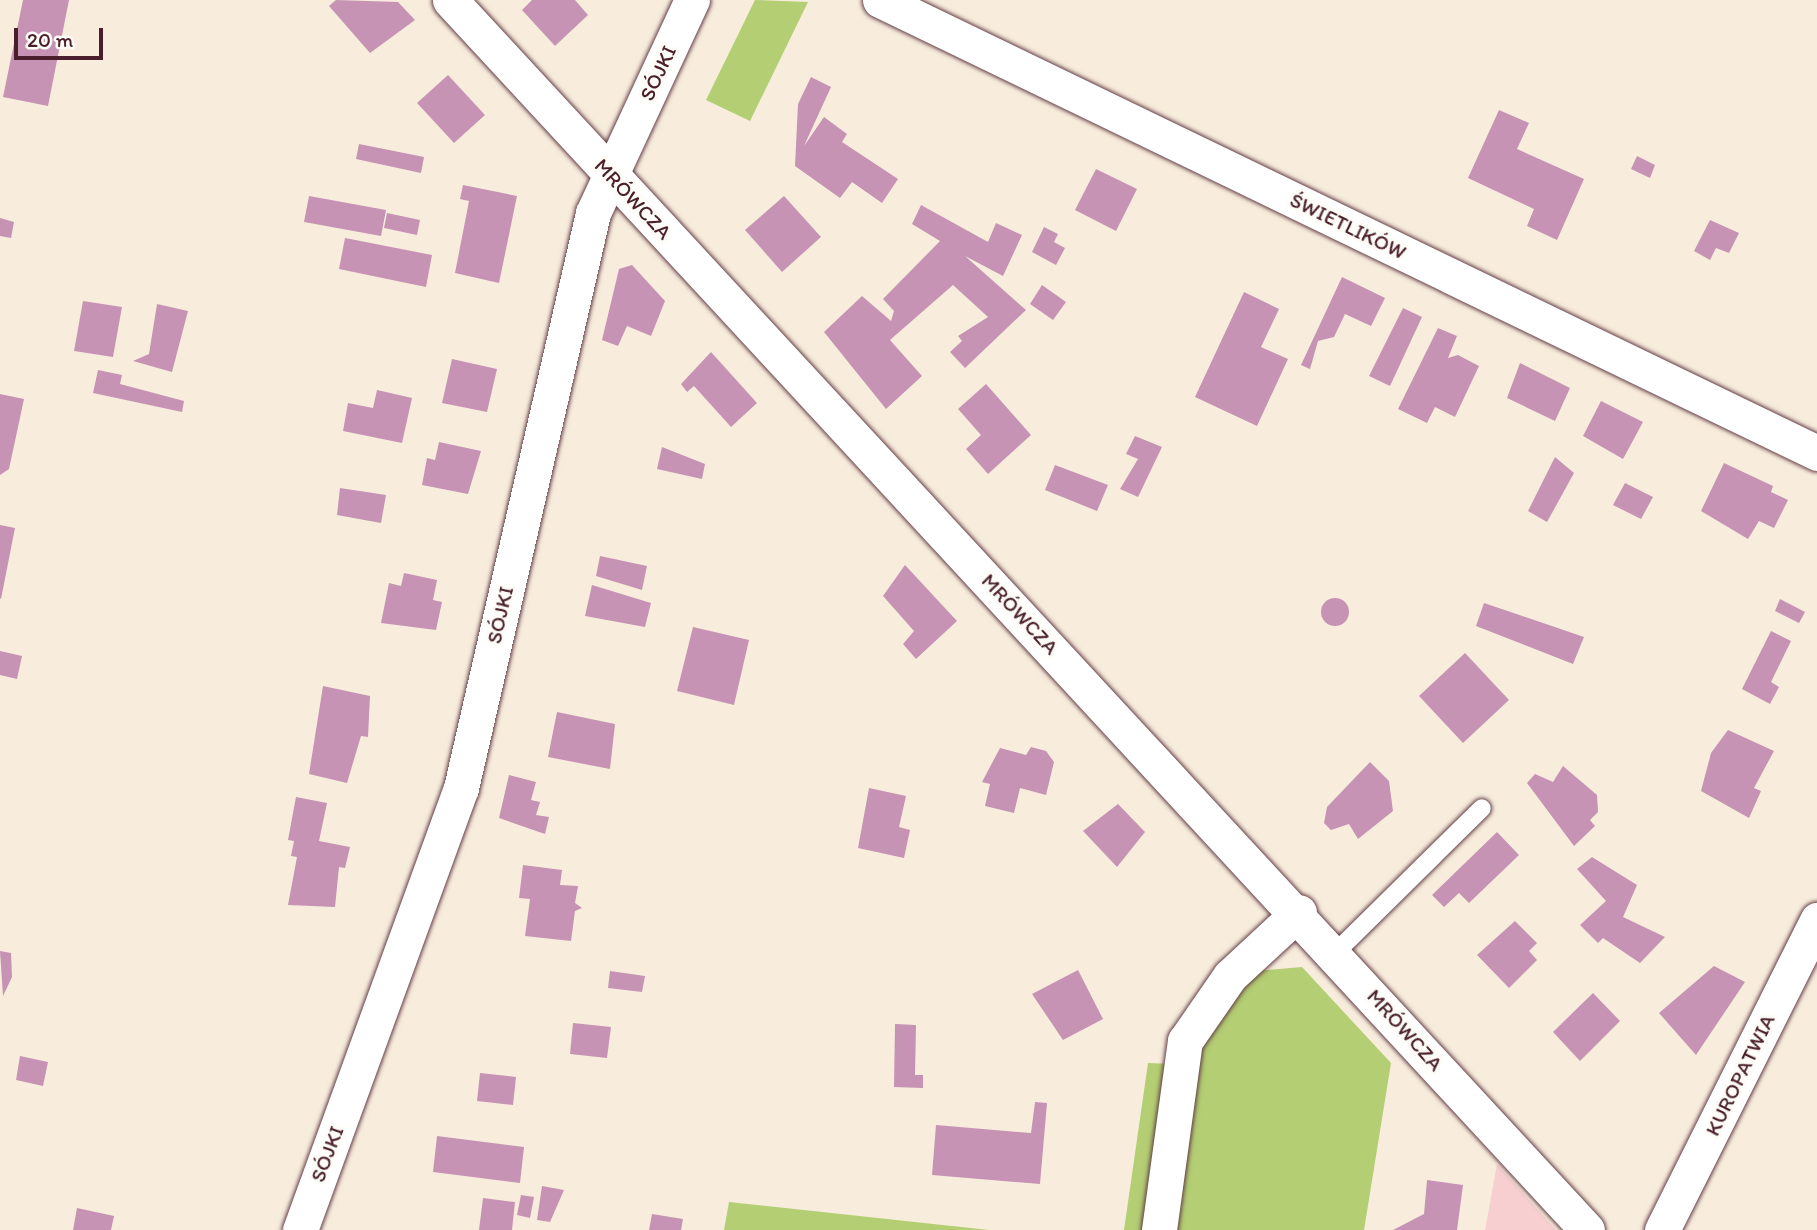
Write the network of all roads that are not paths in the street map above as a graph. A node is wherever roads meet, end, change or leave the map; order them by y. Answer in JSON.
{"nodes":[{"id":1,"x":450,"y":0,"type":"edge"},
{"id":2,"x":692,"y":0,"type":"edge"},
{"id":3,"x":880,"y":0,"type":"edge"},
{"id":4,"x":610,"y":175,"type":"junction"},
{"id":5,"x":1817,"y":453,"type":"edge"},
{"id":6,"x":1482,"y":808,"type":"dead end"},
{"id":7,"x":1298,"y":912,"type":"junction"},
{"id":8,"x":1817,"y":920,"type":"edge"},
{"id":9,"x":1335,"y":953,"type":"junction"},
{"id":10,"x":300,"y":1230,"type":"edge"},
{"id":11,"x":1158,"y":1230,"type":"edge"},
{"id":12,"x":1587,"y":1230,"type":"edge"},
{"id":13,"x":1662,"y":1230,"type":"edge"}],
"edges":[{"from":1,"to":4,"type":"street","name":"MRÓWCZA"},
{"from":2,"to":4,"type":"street","name":"SÓJKI"},
{"from":3,"to":5,"type":"street","name":"ŚWIETLIKÓW"},
{"from":4,"to":7,"type":"street","name":"MRÓWCZA"},
{"from":4,"to":10,"type":"street","name":"SÓJKI"},
{"from":6,"to":9,"type":"lane"},
{"from":7,"to":9,"type":"street","name":"MRÓWCZA"},
{"from":7,"to":11,"type":"street"},
{"from":8,"to":13,"type":"street","name":"KUROPATWIA"},
{"from":9,"to":12,"type":"street","name":"MRÓWCZA"}]}
